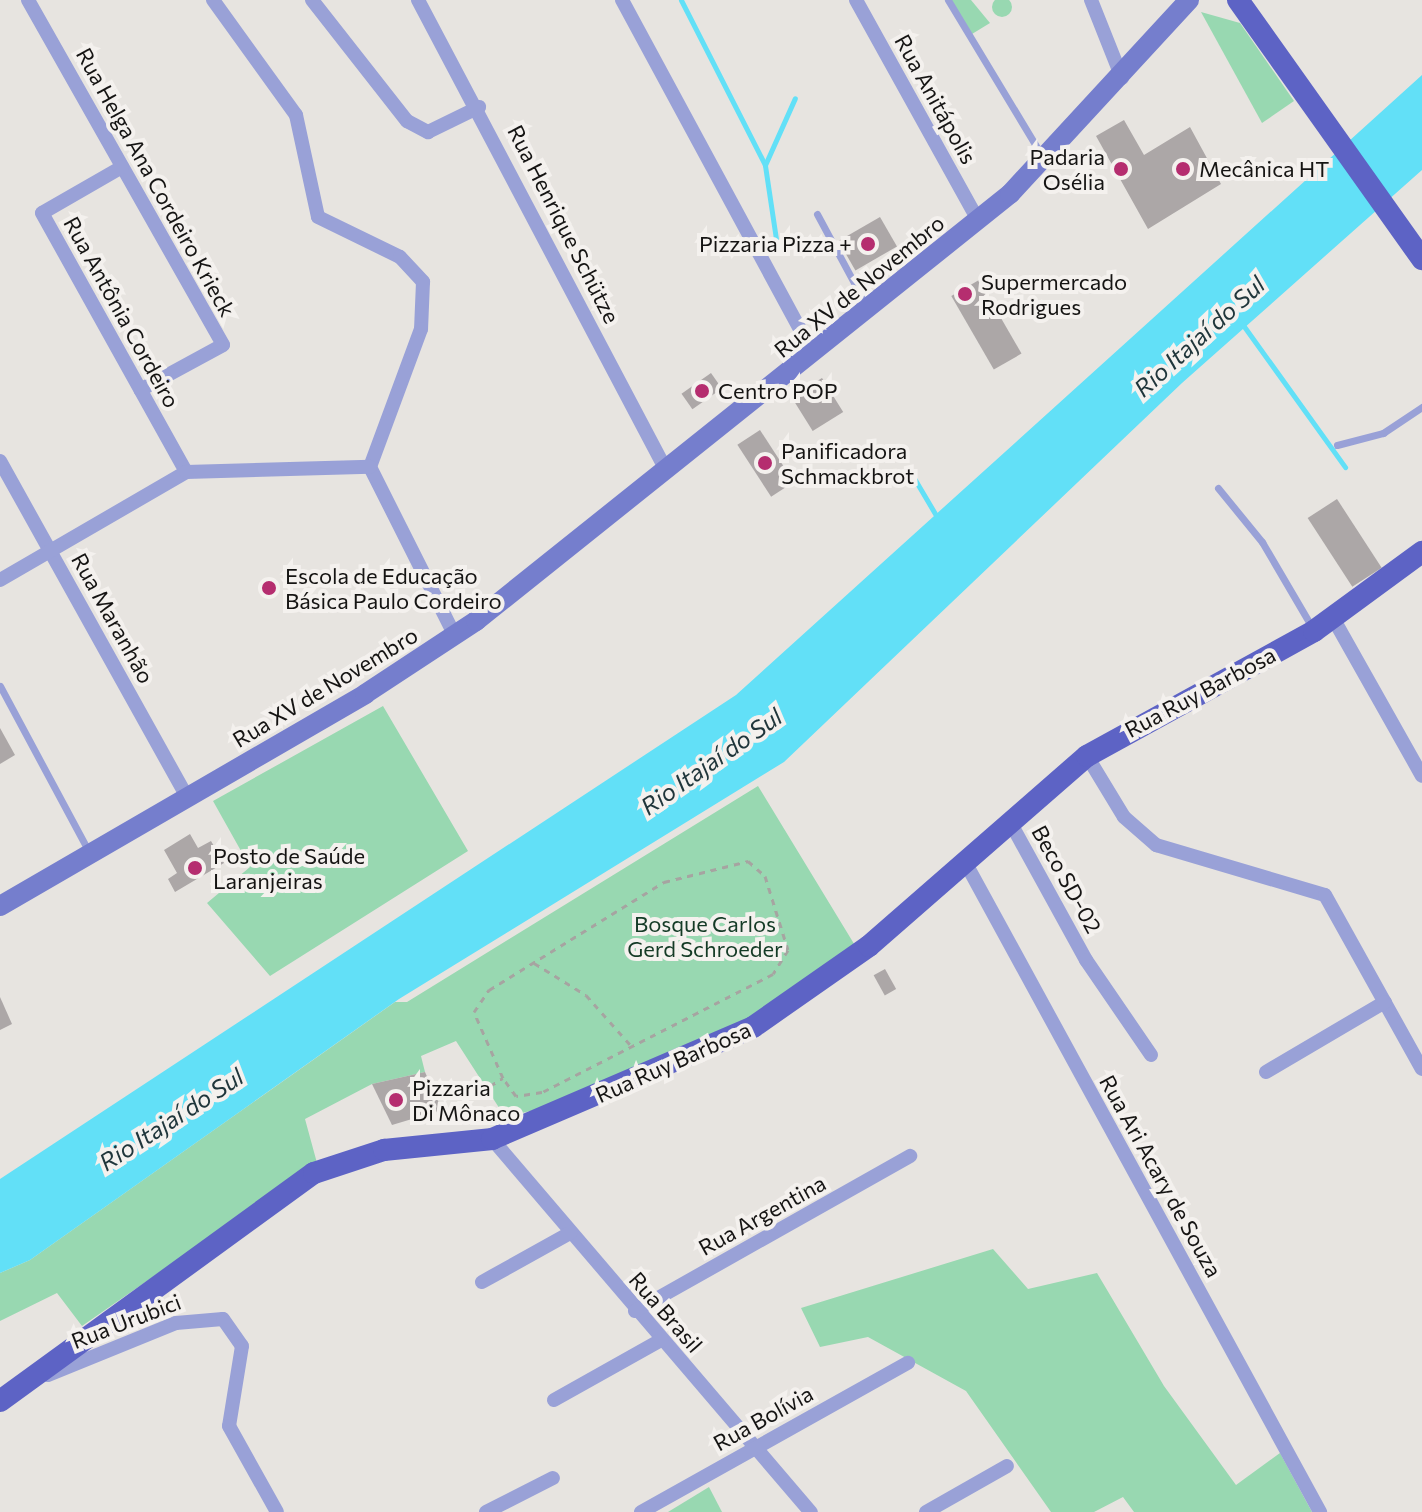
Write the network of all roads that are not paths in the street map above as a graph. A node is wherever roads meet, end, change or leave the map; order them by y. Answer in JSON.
{"nodes":[{"id":1,"x":28,"y":0,"type":"edge"},
{"id":2,"x":213,"y":0,"type":"edge"},
{"id":3,"x":312,"y":0,"type":"edge"},
{"id":4,"x":418,"y":0,"type":"edge"},
{"id":5,"x":622,"y":0,"type":"edge"},
{"id":6,"x":856,"y":0,"type":"edge"},
{"id":7,"x":948,"y":0,"type":"edge"},
{"id":8,"x":1091,"y":0,"type":"edge"},
{"id":9,"x":1238,"y":0,"type":"edge"},
{"id":10,"x":1187,"y":1,"type":"edge"},
{"id":11,"x":1122,"y":78,"type":"junction"},
{"id":12,"x":479,"y":107,"type":"junction"},
{"id":13,"x":1045,"y":161,"type":"junction"},
{"id":14,"x":122,"y":167,"type":"junction"},
{"id":15,"x":817,"y":214,"type":"dead end"},
{"id":16,"x":978,"y":220,"type":"junction"},
{"id":17,"x":1420,"y":257,"type":"edge"},
{"id":18,"x":868,"y":309,"type":"junction"},
{"id":19,"x":813,"y":353,"type":"junction"},
{"id":20,"x":140,"y":390,"type":"junction"},
{"id":21,"x":1422,"y":407,"type":"edge"},
{"id":22,"x":1337,"y":445,"type":"dead end"},
{"id":23,"x":0,"y":461,"type":"edge"},
{"id":24,"x":370,"y":467,"type":"junction"},
{"id":25,"x":666,"y":470,"type":"junction"},
{"id":26,"x":186,"y":472,"type":"junction"},
{"id":27,"x":1218,"y":488,"type":"dead end"},
{"id":28,"x":50,"y":551,"type":"junction"},
{"id":29,"x":1422,"y":552,"type":"edge"},
{"id":30,"x":0,"y":580,"type":"edge"},
{"id":31,"x":1333,"y":618,"type":"junction"},
{"id":32,"x":1314,"y":631,"type":"junction"},
{"id":33,"x":455,"y":636,"type":"junction"},
{"id":34,"x":0,"y":686,"type":"edge"},
{"id":35,"x":1087,"y":756,"type":"junction"},
{"id":36,"x":1422,"y":776,"type":"edge"},
{"id":37,"x":187,"y":797,"type":"junction"},
{"id":38,"x":1009,"y":820,"type":"junction"},
{"id":39,"x":90,"y":854,"type":"junction"},
{"id":40,"x":964,"y":860,"type":"junction"},
{"id":41,"x":0,"y":906,"type":"edge"},
{"id":42,"x":1385,"y":1002,"type":"junction"},
{"id":43,"x":1151,"y":1055,"type":"dead end"},
{"id":44,"x":1422,"y":1069,"type":"edge"},
{"id":45,"x":1266,"y":1072,"type":"dead end"},
{"id":46,"x":492,"y":1139,"type":"junction"},
{"id":47,"x":910,"y":1156,"type":"dead end"},
{"id":48,"x":570,"y":1233,"type":"junction"},
{"id":49,"x":482,"y":1282,"type":"dead end"},
{"id":50,"x":635,"y":1311,"type":"junction"},
{"id":51,"x":661,"y":1340,"type":"junction"},
{"id":52,"x":908,"y":1363,"type":"dead end"},
{"id":53,"x":25,"y":1384,"type":"junction"},
{"id":54,"x":554,"y":1400,"type":"dead end"},
{"id":55,"x":0,"y":1401,"type":"edge"},
{"id":56,"x":755,"y":1448,"type":"junction"},
{"id":57,"x":1007,"y":1466,"type":"dead end"},
{"id":58,"x":553,"y":1478,"type":"dead end"},
{"id":59,"x":277,"y":1512,"type":"edge"},
{"id":60,"x":486,"y":1512,"type":"edge"},
{"id":61,"x":641,"y":1512,"type":"edge"},
{"id":62,"x":811,"y":1512,"type":"edge"},
{"id":63,"x":926,"y":1512,"type":"edge"},
{"id":64,"x":1320,"y":1512,"type":"edge"}],
"edges":[{"from":1,"to":14,"type":"street","name":"Rua Helga Ana Cordeiro Krieck"},
{"from":2,"to":24,"type":"street"},
{"from":3,"to":12,"type":"street"},
{"from":4,"to":12,"type":"street","name":"Rua Henrique Schütze"},
{"from":5,"to":19,"type":"street"},
{"from":6,"to":16,"type":"street","name":"Rua Anitápolis"},
{"from":7,"to":13,"type":"lane"},
{"from":8,"to":11,"type":"street"},
{"from":9,"to":17,"type":"main road"},
{"from":10,"to":11,"type":"main road","name":"Rua XV de Novembro"},
{"from":11,"to":13,"type":"main road","name":"Rua XV de Novembro"},
{"from":12,"to":25,"type":"street","name":"Rua Henrique Schütze"},
{"from":13,"to":16,"type":"main road","name":"Rua XV de Novembro"},
{"from":14,"to":20,"type":"street","name":"Rua Antônia Cordeiro"},
{"from":14,"to":20,"type":"street","name":"Rua Helga Ana Cordeiro Krieck"},
{"from":15,"to":18,"type":"lane"},
{"from":16,"to":18,"type":"main road","name":"Rua XV de Novembro"},
{"from":18,"to":19,"type":"main road","name":"Rua XV de Novembro"},
{"from":19,"to":25,"type":"main road","name":"Rua XV de Novembro"},
{"from":20,"to":26,"type":"street","name":"Rua Antônia Cordeiro"},
{"from":21,"to":22,"type":"lane"},
{"from":23,"to":28,"type":"street","name":"Rua Maranhão"},
{"from":24,"to":26,"type":"street"},
{"from":24,"to":33,"type":"street"},
{"from":25,"to":33,"type":"main road","name":"Rua XV de Novembro"},
{"from":26,"to":28,"type":"street"},
{"from":27,"to":32,"type":"lane"},
{"from":28,"to":30,"type":"street"},
{"from":28,"to":37,"type":"street","name":"Rua Maranhão"},
{"from":29,"to":31,"type":"main road","name":"Rua Ruy Barbosa"},
{"from":31,"to":32,"type":"main road","name":"Rua Ruy Barbosa"},
{"from":31,"to":36,"type":"street"},
{"from":32,"to":35,"type":"main road","name":"Rua Ruy Barbosa"},
{"from":33,"to":37,"type":"main road","name":"Rua XV de Novembro"},
{"from":34,"to":39,"type":"lane"},
{"from":35,"to":38,"type":"main road","name":"Rua Ruy Barbosa"},
{"from":35,"to":42,"type":"street"},
{"from":37,"to":39,"type":"main road","name":"Rua XV de Novembro"},
{"from":38,"to":40,"type":"main road","name":"Rua Ruy Barbosa"},
{"from":38,"to":43,"type":"street","name":"Beco SD-02"},
{"from":39,"to":41,"type":"main road","name":"Rua XV de Novembro"},
{"from":40,"to":46,"type":"main road","name":"Rua Ruy Barbosa"},
{"from":40,"to":64,"type":"street","name":"Rua Ari Acary de Souza"},
{"from":42,"to":44,"type":"street"},
{"from":42,"to":45,"type":"street"},
{"from":46,"to":48,"type":"street","name":"Rua Brasil"},
{"from":46,"to":53,"type":"main road","name":"Rua Ruy Barbosa"},
{"from":47,"to":50,"type":"street","name":"Rua Argentina"},
{"from":48,"to":49,"type":"street"},
{"from":48,"to":50,"type":"street","name":"Rua Brasil"},
{"from":50,"to":51,"type":"street","name":"Rua Brasil"},
{"from":51,"to":54,"type":"street"},
{"from":51,"to":56,"type":"street","name":"Rua Brasil"},
{"from":52,"to":56,"type":"street","name":"Rua Bolívia"},
{"from":53,"to":55,"type":"main road","name":"Rua Ruy Barbosa"},
{"from":53,"to":59,"type":"street","name":"Rua Urubici"},
{"from":56,"to":61,"type":"street","name":"Rua Bolívia"},
{"from":56,"to":62,"type":"street","name":"Rua Brasil"},
{"from":57,"to":63,"type":"street"},
{"from":58,"to":60,"type":"street"}]}
